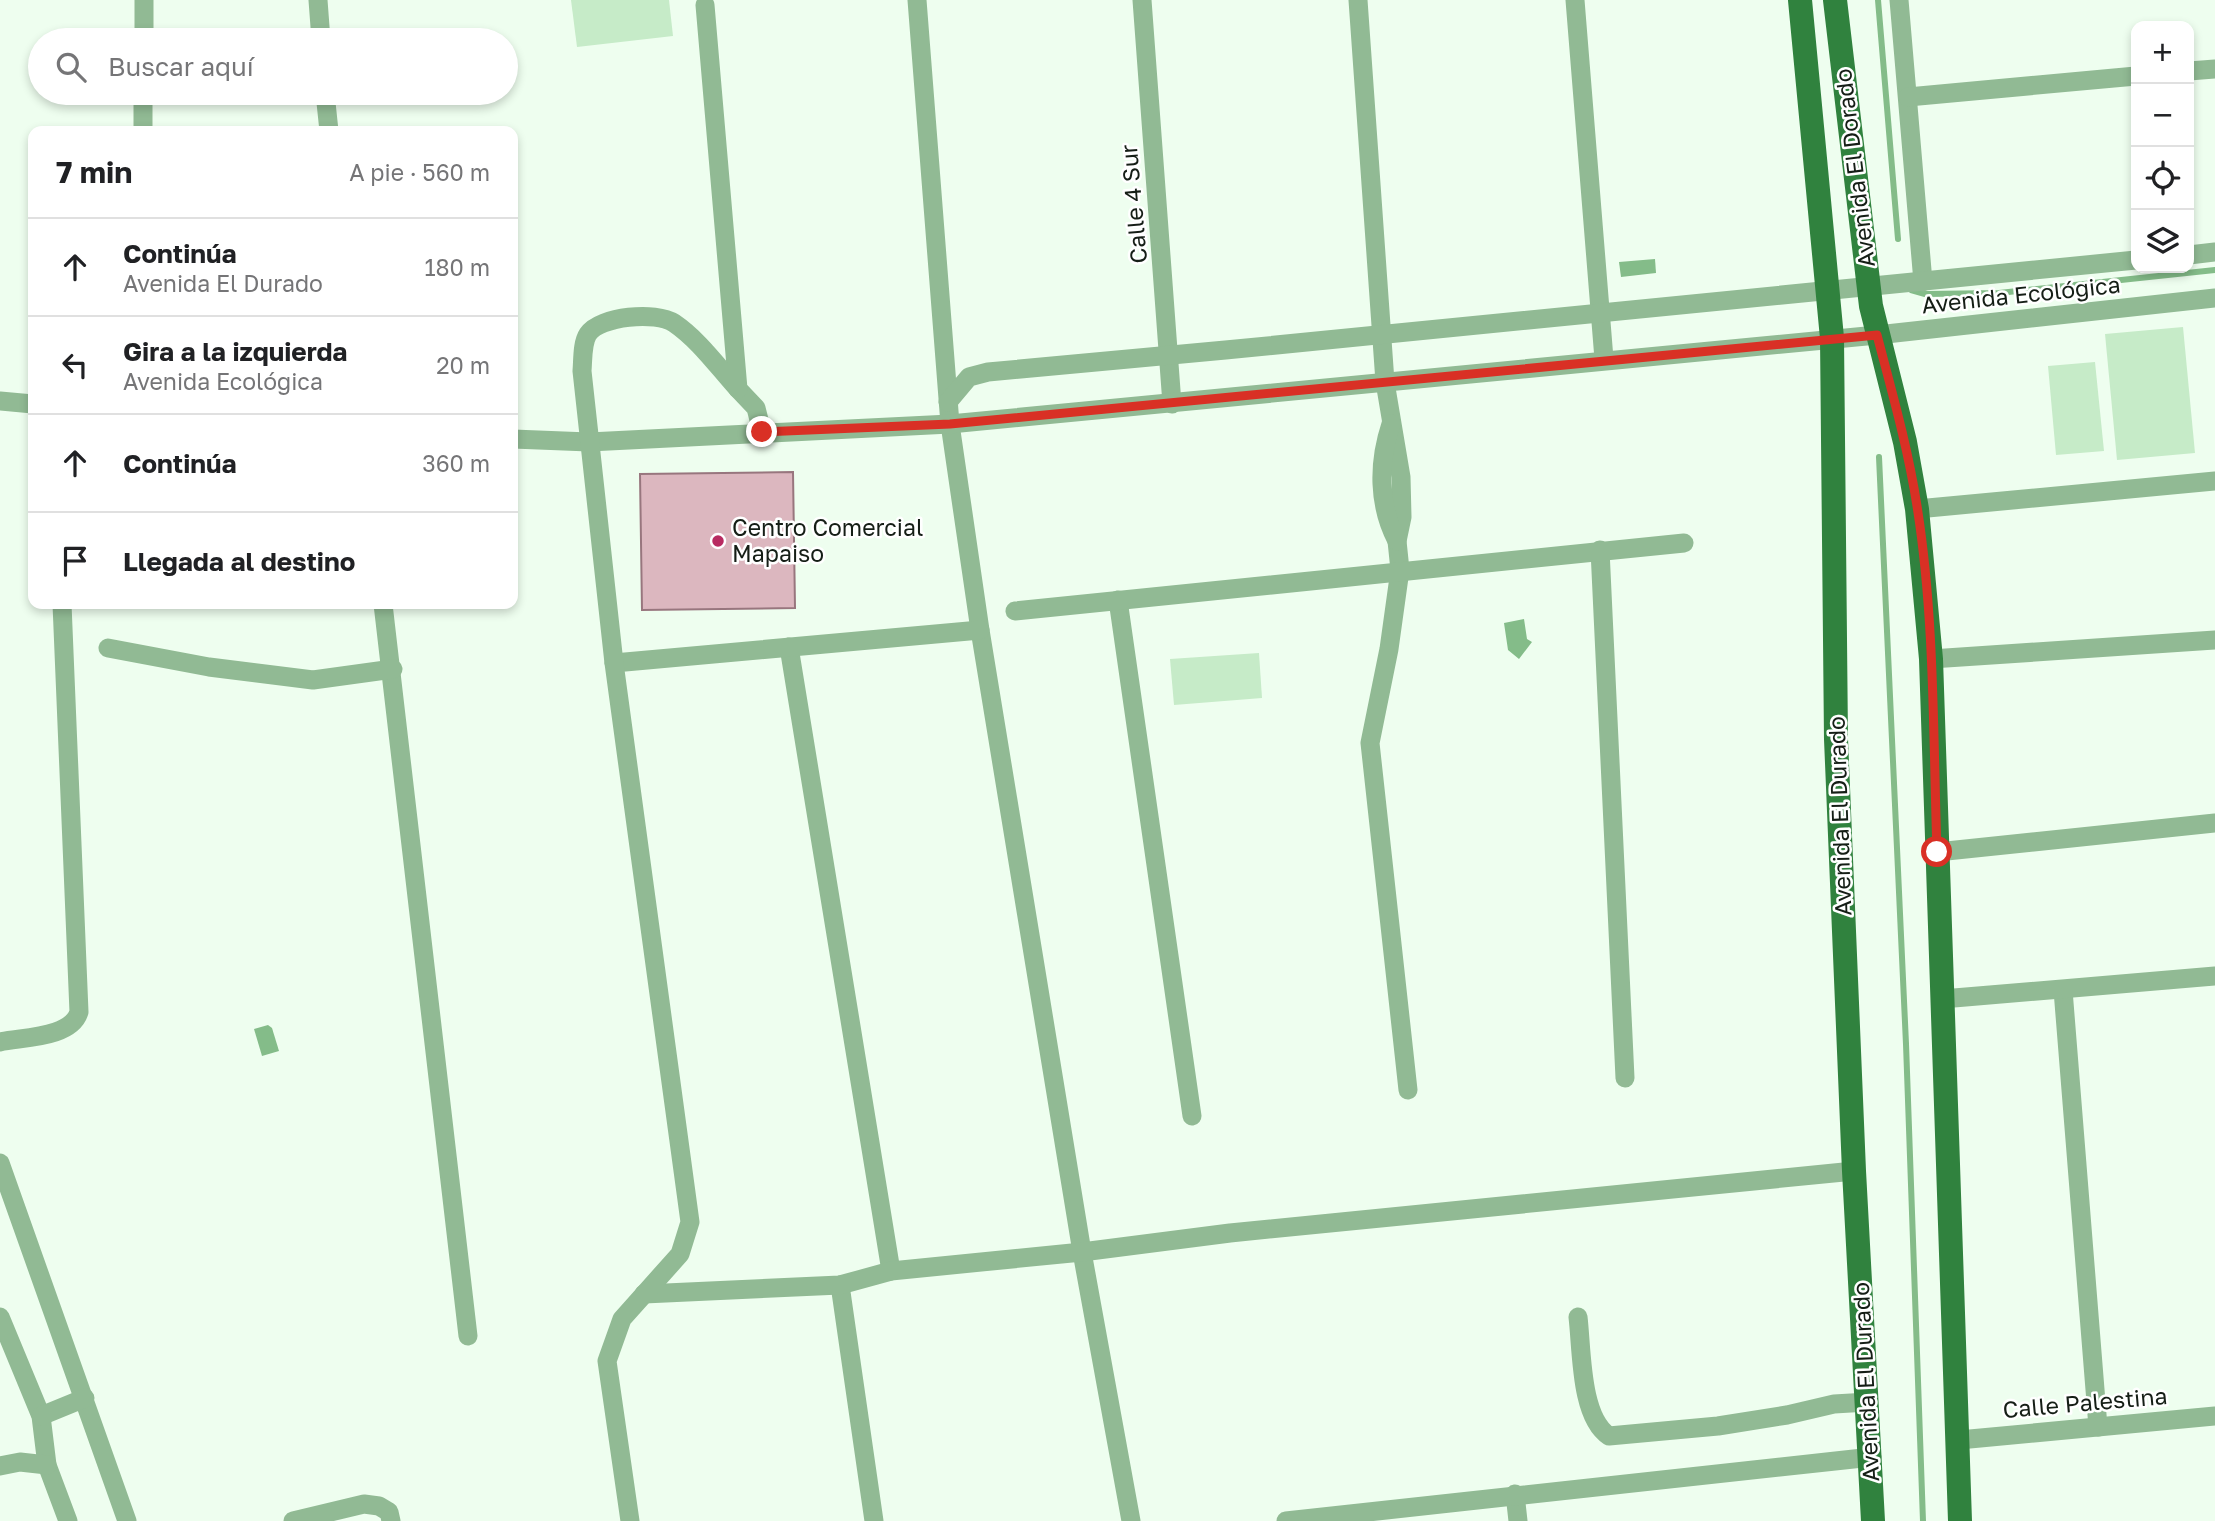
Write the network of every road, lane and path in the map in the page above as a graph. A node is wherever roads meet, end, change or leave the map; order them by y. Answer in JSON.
{"nodes":[{"id":1,"x":145,"y":0,"type":"edge"},
{"id":2,"x":318,"y":0,"type":"edge"},
{"id":3,"x":917,"y":0,"type":"edge"},
{"id":4,"x":1142,"y":0,"type":"edge"},
{"id":5,"x":1358,"y":0,"type":"edge"},
{"id":6,"x":1575,"y":0,"type":"edge"},
{"id":7,"x":1800,"y":0,"type":"edge"},
{"id":8,"x":1836,"y":0,"type":"edge"},
{"id":9,"x":1899,"y":0,"type":"edge"},
{"id":10,"x":705,"y":5,"type":"dead end"},
{"id":11,"x":144,"y":28,"type":"edge"},
{"id":12,"x":320,"y":28,"type":"edge"},
{"id":13,"x":2215,"y":69,"type":"edge"},
{"id":14,"x":2194,"y":71,"type":"edge"},
{"id":15,"x":2131,"y":76,"type":"edge"},
{"id":16,"x":1908,"y":97,"type":"junction"},
{"id":17,"x":143,"y":105,"type":"edge"},
{"id":18,"x":327,"y":105,"type":"edge"},
{"id":19,"x":1809,"y":111,"type":"joint"},
{"id":20,"x":143,"y":126,"type":"edge"},
{"id":21,"x":329,"y":126,"type":"edge"},
{"id":22,"x":2215,"y":252,"type":"edge"},
{"id":23,"x":2194,"y":254,"type":"edge"},
{"id":24,"x":2131,"y":261,"type":"edge"},
{"id":25,"x":1923,"y":282,"type":"junction"},
{"id":26,"x":1869,"y":287,"type":"junction"},
{"id":27,"x":1828,"y":290,"type":"junction"},
{"id":28,"x":2215,"y":298,"type":"edge"},
{"id":29,"x":1601,"y":312,"type":"junction"},
{"id":30,"x":1877,"y":335,"type":"junction"},
{"id":31,"x":1384,"y":337,"type":"junction"},
{"id":32,"x":1832,"y":338,"type":"junction"},
{"id":33,"x":1170,"y":355,"type":"junction"},
{"id":34,"x":1604,"y":359,"type":"junction"},
{"id":35,"x":1385,"y":382,"type":"junction"},
{"id":36,"x":738,"y":389,"type":"junction"},
{"id":37,"x":0,"y":401,"type":"edge"},
{"id":38,"x":947,"y":402,"type":"junction"},
{"id":39,"x":28,"y":404,"type":"edge"},
{"id":40,"x":1172,"y":404,"type":"junction"},
{"id":41,"x":950,"y":424,"type":"junction"},
{"id":42,"x":762,"y":432,"type":"junction"},
{"id":43,"x":518,"y":439,"type":"edge"},
{"id":44,"x":589,"y":442,"type":"junction"},
{"id":45,"x":2215,"y":481,"type":"edge"},
{"id":46,"x":1917,"y":509,"type":"junction"},
{"id":47,"x":1684,"y":542,"type":"dead end"},
{"id":48,"x":1600,"y":550,"type":"junction"},
{"id":49,"x":1400,"y":570,"type":"junction"},
{"id":50,"x":1118,"y":600,"type":"junction"},
{"id":51,"x":62,"y":609,"type":"edge"},
{"id":52,"x":384,"y":609,"type":"edge"},
{"id":53,"x":1015,"y":611,"type":"dead end"},
{"id":54,"x":980,"y":630,"type":"junction"},
{"id":55,"x":2215,"y":640,"type":"edge"},
{"id":56,"x":789,"y":647,"type":"junction"},
{"id":57,"x":108,"y":648,"type":"dead end"},
{"id":58,"x":1931,"y":659,"type":"junction"},
{"id":59,"x":614,"y":663,"type":"junction"},
{"id":60,"x":393,"y":669,"type":"junction"},
{"id":61,"x":2215,"y":822,"type":"edge"},
{"id":62,"x":1937,"y":852,"type":"junction"},
{"id":63,"x":2215,"y":976,"type":"edge"},
{"id":64,"x":2063,"y":990,"type":"junction"},
{"id":65,"x":1942,"y":999,"type":"junction"},
{"id":66,"x":0,"y":1042,"type":"edge"},
{"id":67,"x":1625,"y":1078,"type":"dead end"},
{"id":68,"x":1408,"y":1090,"type":"dead end"},
{"id":69,"x":1192,"y":1116,"type":"dead end"},
{"id":70,"x":0,"y":1163,"type":"edge"},
{"id":71,"x":1854,"y":1171,"type":"junction"},
{"id":72,"x":1082,"y":1252,"type":"junction"},
{"id":73,"x":891,"y":1271,"type":"junction"},
{"id":74,"x":840,"y":1284,"type":"junction"},
{"id":75,"x":644,"y":1294,"type":"junction"},
{"id":76,"x":0,"y":1317,"type":"edge"},
{"id":77,"x":1578,"y":1317,"type":"dead end"},
{"id":78,"x":468,"y":1336,"type":"dead end"},
{"id":79,"x":85,"y":1398,"type":"junction"},
{"id":80,"x":1868,"y":1402,"type":"junction"},
{"id":81,"x":41,"y":1416,"type":"junction"},
{"id":82,"x":2215,"y":1416,"type":"edge"},
{"id":83,"x":2098,"y":1427,"type":"junction"},
{"id":84,"x":1959,"y":1440,"type":"junction"},
{"id":85,"x":1872,"y":1457,"type":"junction"},
{"id":86,"x":47,"y":1465,"type":"junction"},
{"id":87,"x":0,"y":1466,"type":"edge"},
{"id":88,"x":1515,"y":1494,"type":"junction"},
{"id":89,"x":68,"y":1521,"type":"edge"},
{"id":90,"x":127,"y":1521,"type":"edge"},
{"id":91,"x":293,"y":1521,"type":"edge"},
{"id":92,"x":391,"y":1521,"type":"edge"},
{"id":93,"x":630,"y":1521,"type":"edge"},
{"id":94,"x":874,"y":1521,"type":"edge"},
{"id":95,"x":1131,"y":1521,"type":"edge"},
{"id":96,"x":1286,"y":1521,"type":"edge"},
{"id":97,"x":1518,"y":1521,"type":"edge"},
{"id":98,"x":1873,"y":1521,"type":"edge"},
{"id":99,"x":1961,"y":1521,"type":"edge"}],
"edges":[{"from":1,"to":11,"type":"street"},
{"from":2,"to":12,"type":"street"},
{"from":3,"to":38,"type":"street"},
{"from":4,"to":33,"type":"street","name":"Calle 4 Sur"},
{"from":5,"to":31,"type":"street"},
{"from":6,"to":29,"type":"street"},
{"from":7,"to":19,"type":"main road","name":"Avenida El Dorado"},
{"from":8,"to":26,"type":"main road","name":"Avenida El Dorado"},
{"from":9,"to":16,"type":"street"},
{"from":10,"to":36,"type":"street"},
{"from":13,"to":14,"type":"street"},
{"from":15,"to":16,"type":"street"},
{"from":16,"to":25,"type":"street"},
{"from":17,"to":20,"type":"street"},
{"from":18,"to":21,"type":"street"},
{"from":19,"to":27,"type":"main road","name":"Avenida El Durado"},
{"from":22,"to":23,"type":"street"},
{"from":24,"to":25,"type":"street","name":"Avenida Ecológica"},
{"from":25,"to":26,"type":"street","name":"Avenida Ecológica"},
{"from":26,"to":27,"type":"street","name":"Avenida Ecológica"},
{"from":26,"to":30,"type":"main road","name":"Avenida El Dorado"},
{"from":27,"to":29,"type":"street","name":"Avenida Ecológica"},
{"from":27,"to":32,"type":"main road","name":"Avenida El Durado"},
{"from":28,"to":30,"type":"street","name":"Avenida Ecológica"},
{"from":29,"to":31,"type":"street","name":"Avenida Ecológica"},
{"from":29,"to":34,"type":"street"},
{"from":30,"to":32,"type":"street","name":"Avenida Ecológica"},
{"from":30,"to":46,"type":"main road"},
{"from":31,"to":33,"type":"street","name":"Avenida Ecológica"},
{"from":31,"to":35,"type":"street"},
{"from":32,"to":34,"type":"street","name":"Avenida Ecológica"},
{"from":32,"to":71,"type":"main road","name":"Avenida El Durado"},
{"from":33,"to":38,"type":"street","name":"Avenida Ecológica"},
{"from":33,"to":40,"type":"street","name":"Calle 4 Sur"},
{"from":34,"to":35,"type":"street","name":"Avenida Ecológica"},
{"from":35,"to":40,"type":"street","name":"Avenida Ecológica"},
{"from":35,"to":49,"type":"street"},
{"from":36,"to":42,"type":"street"},
{"from":36,"to":44,"type":"street"},
{"from":37,"to":39,"type":"street"},
{"from":38,"to":41,"type":"street"},
{"from":40,"to":41,"type":"street","name":"Avenida Ecológica"},
{"from":41,"to":42,"type":"street","name":"Avenida Ecológica"},
{"from":41,"to":54,"type":"street"},
{"from":42,"to":44,"type":"street","name":"Avenida Ecológica"},
{"from":43,"to":44,"type":"street","name":"Avenida Ecológica"},
{"from":44,"to":59,"type":"street"},
{"from":45,"to":46,"type":"street"},
{"from":46,"to":58,"type":"main road"},
{"from":47,"to":48,"type":"street"},
{"from":48,"to":49,"type":"street"},
{"from":48,"to":67,"type":"street"},
{"from":49,"to":50,"type":"street"},
{"from":49,"to":68,"type":"street"},
{"from":50,"to":53,"type":"street"},
{"from":50,"to":69,"type":"street"},
{"from":51,"to":66,"type":"street"},
{"from":52,"to":60,"type":"street"},
{"from":54,"to":56,"type":"street"},
{"from":54,"to":72,"type":"street"},
{"from":55,"to":58,"type":"street"},
{"from":56,"to":59,"type":"street"},
{"from":56,"to":73,"type":"street"},
{"from":57,"to":60,"type":"street"},
{"from":58,"to":62,"type":"main road"},
{"from":59,"to":75,"type":"street"},
{"from":60,"to":78,"type":"street"},
{"from":61,"to":62,"type":"street"},
{"from":62,"to":65,"type":"main road"},
{"from":63,"to":64,"type":"street"},
{"from":64,"to":65,"type":"street"},
{"from":64,"to":83,"type":"street"},
{"from":65,"to":84,"type":"main road"},
{"from":70,"to":79,"type":"street"},
{"from":71,"to":72,"type":"street"},
{"from":71,"to":80,"type":"main road","name":"Avenida El Durado"},
{"from":72,"to":73,"type":"street"},
{"from":72,"to":95,"type":"street"},
{"from":73,"to":74,"type":"street"},
{"from":74,"to":75,"type":"street"},
{"from":74,"to":94,"type":"street"},
{"from":75,"to":93,"type":"street"},
{"from":76,"to":81,"type":"street"},
{"from":77,"to":80,"type":"street"},
{"from":79,"to":81,"type":"street"},
{"from":79,"to":90,"type":"street"},
{"from":80,"to":85,"type":"main road","name":"Avenida El Durado"},
{"from":81,"to":86,"type":"street"},
{"from":82,"to":83,"type":"street","name":"Calle Palestina"},
{"from":83,"to":84,"type":"street","name":"Calle Palestina"},
{"from":84,"to":99,"type":"main road"},
{"from":85,"to":88,"type":"street"},
{"from":85,"to":98,"type":"main road","name":"Avenida El Durado"},
{"from":86,"to":87,"type":"street"},
{"from":86,"to":89,"type":"street"},
{"from":88,"to":96,"type":"street"},
{"from":88,"to":97,"type":"street"},
{"from":91,"to":92,"type":"street"}]}
